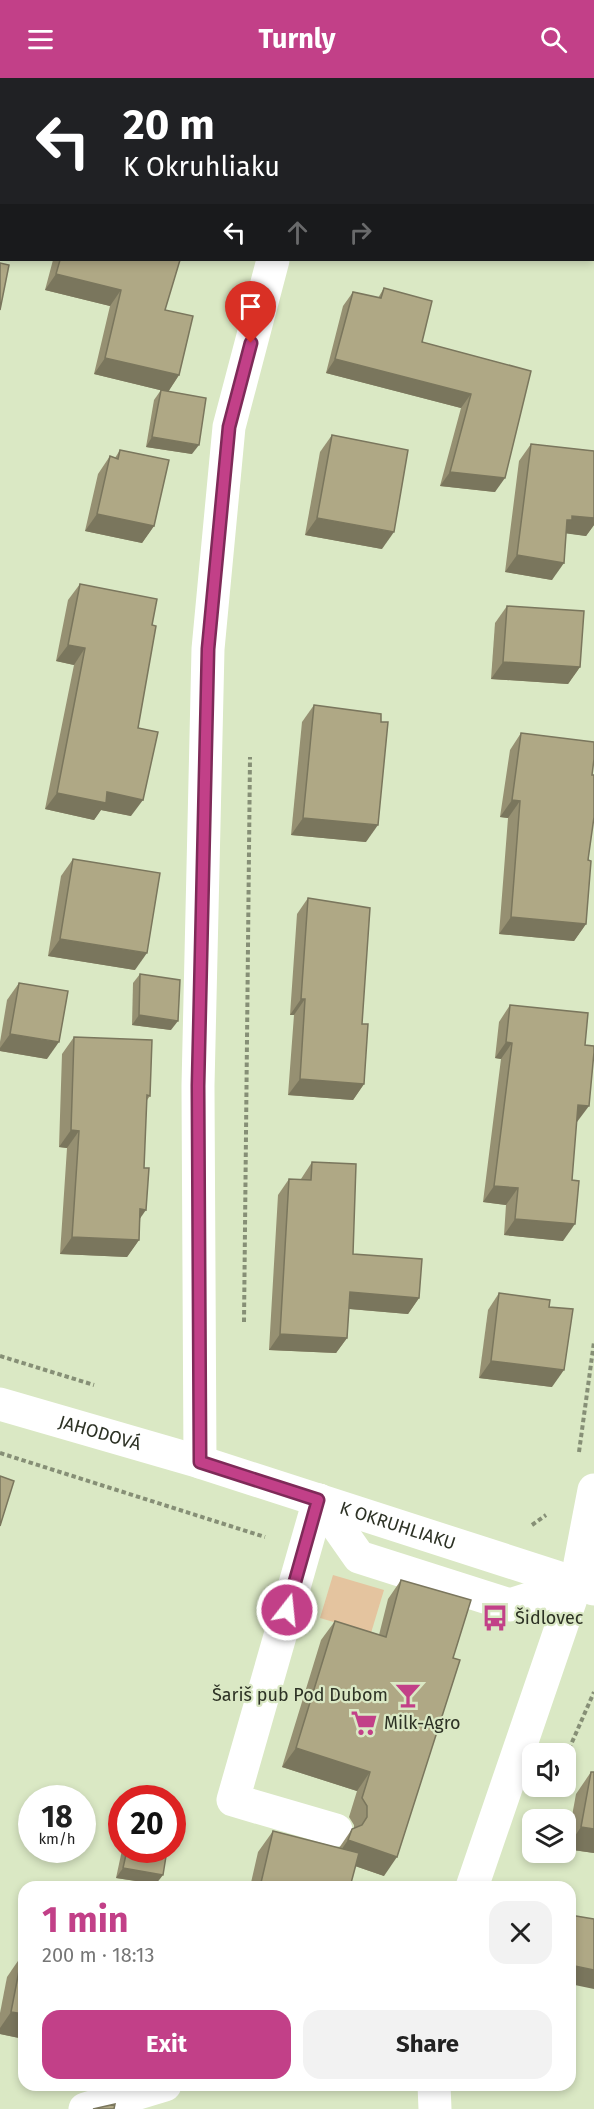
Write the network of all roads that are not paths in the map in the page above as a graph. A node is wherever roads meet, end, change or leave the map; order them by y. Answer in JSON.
{"nodes":[{"id":1,"x":273,"y":261,"type":"edge"},
{"id":2,"x":0,"y":1404,"type":"edge"},
{"id":3,"x":200,"y":1462,"type":"junction"},
{"id":4,"x":594,"y":1490,"type":"edge"},
{"id":5,"x":318,"y":1500,"type":"junction"},
{"id":6,"x":585,"y":1586,"type":"edge"},
{"id":7,"x":336,"y":1830,"type":"dead end"},
{"id":8,"x":474,"y":1881,"type":"edge"},
{"id":9,"x":145,"y":2091,"type":"edge"},
{"id":10,"x":434,"y":2091,"type":"edge"},
{"id":11,"x":85,"y":2109,"type":"edge"},
{"id":12,"x":435,"y":2109,"type":"edge"}],
"edges":[{"from":1,"to":3,"type":"street"},
{"from":2,"to":3,"type":"street","name":"JAHODOVÁ"},
{"from":3,"to":5,"type":"street","name":"K OKRUHLIAKU"},
{"from":4,"to":6,"type":"street"},
{"from":5,"to":6,"type":"street","name":"K OKRUHLIAKU"},
{"from":5,"to":7,"type":"street"},
{"from":6,"to":8,"type":"street"},
{"from":9,"to":11,"type":"street"},
{"from":10,"to":12,"type":"street"}]}
